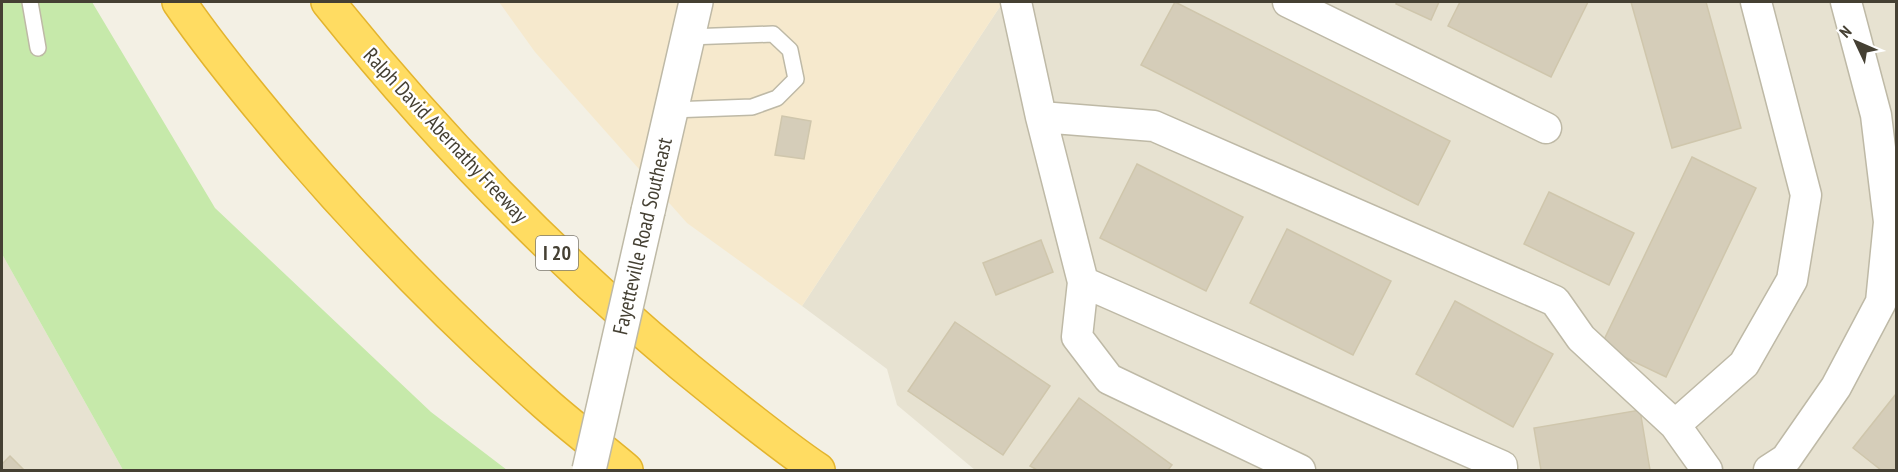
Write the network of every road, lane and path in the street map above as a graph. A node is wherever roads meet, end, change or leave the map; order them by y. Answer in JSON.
{"nodes":[{"id":1,"x":30,"y":2,"type":"edge"},
{"id":2,"x":179,"y":2,"type":"edge"},
{"id":3,"x":328,"y":2,"type":"edge"},
{"id":4,"x":696,"y":2,"type":"edge"},
{"id":5,"x":1016,"y":2,"type":"edge"},
{"id":6,"x":1288,"y":2,"type":"edge"},
{"id":7,"x":1756,"y":2,"type":"edge"},
{"id":8,"x":1846,"y":2,"type":"edge"},
{"id":9,"x":688,"y":37,"type":"junction"},
{"id":10,"x":38,"y":48,"type":"dead end"},
{"id":11,"x":670,"y":110,"type":"junction"},
{"id":12,"x":1041,"y":117,"type":"junction"},
{"id":13,"x":1546,"y":128,"type":"dead end"},
{"id":14,"x":1083,"y":282,"type":"junction"},
{"id":15,"x":1675,"y":425,"type":"junction"},
{"id":16,"x":589,"y":471,"type":"edge"},
{"id":17,"x":626,"y":471,"type":"edge"},
{"id":18,"x":818,"y":471,"type":"edge"},
{"id":19,"x":1300,"y":471,"type":"edge"},
{"id":20,"x":1502,"y":471,"type":"edge"},
{"id":21,"x":1707,"y":471,"type":"edge"},
{"id":22,"x":1769,"y":471,"type":"edge"}],
"edges":[{"from":1,"to":10,"type":"lane"},
{"from":2,"to":17,"type":"highway"},
{"from":3,"to":18,"type":"highway","name":"Ralph David Abernathy Freeway","number":"I 20"},
{"from":4,"to":9,"type":"street","name":"Fayetteville Road Southeast"},
{"from":5,"to":12,"type":"street"},
{"from":6,"to":13,"type":"street"},
{"from":7,"to":15,"type":"street"},
{"from":8,"to":22,"type":"street"},
{"from":9,"to":11,"type":"street","name":"Fayetteville Road Southeast"},
{"from":9,"to":11,"type":"lane"},
{"from":11,"to":16,"type":"street","name":"Fayetteville Road Southeast","bridge":true},
{"from":12,"to":14,"type":"street"},
{"from":12,"to":15,"type":"street"},
{"from":14,"to":19,"type":"street"},
{"from":14,"to":20,"type":"street"},
{"from":15,"to":21,"type":"street"}]}
